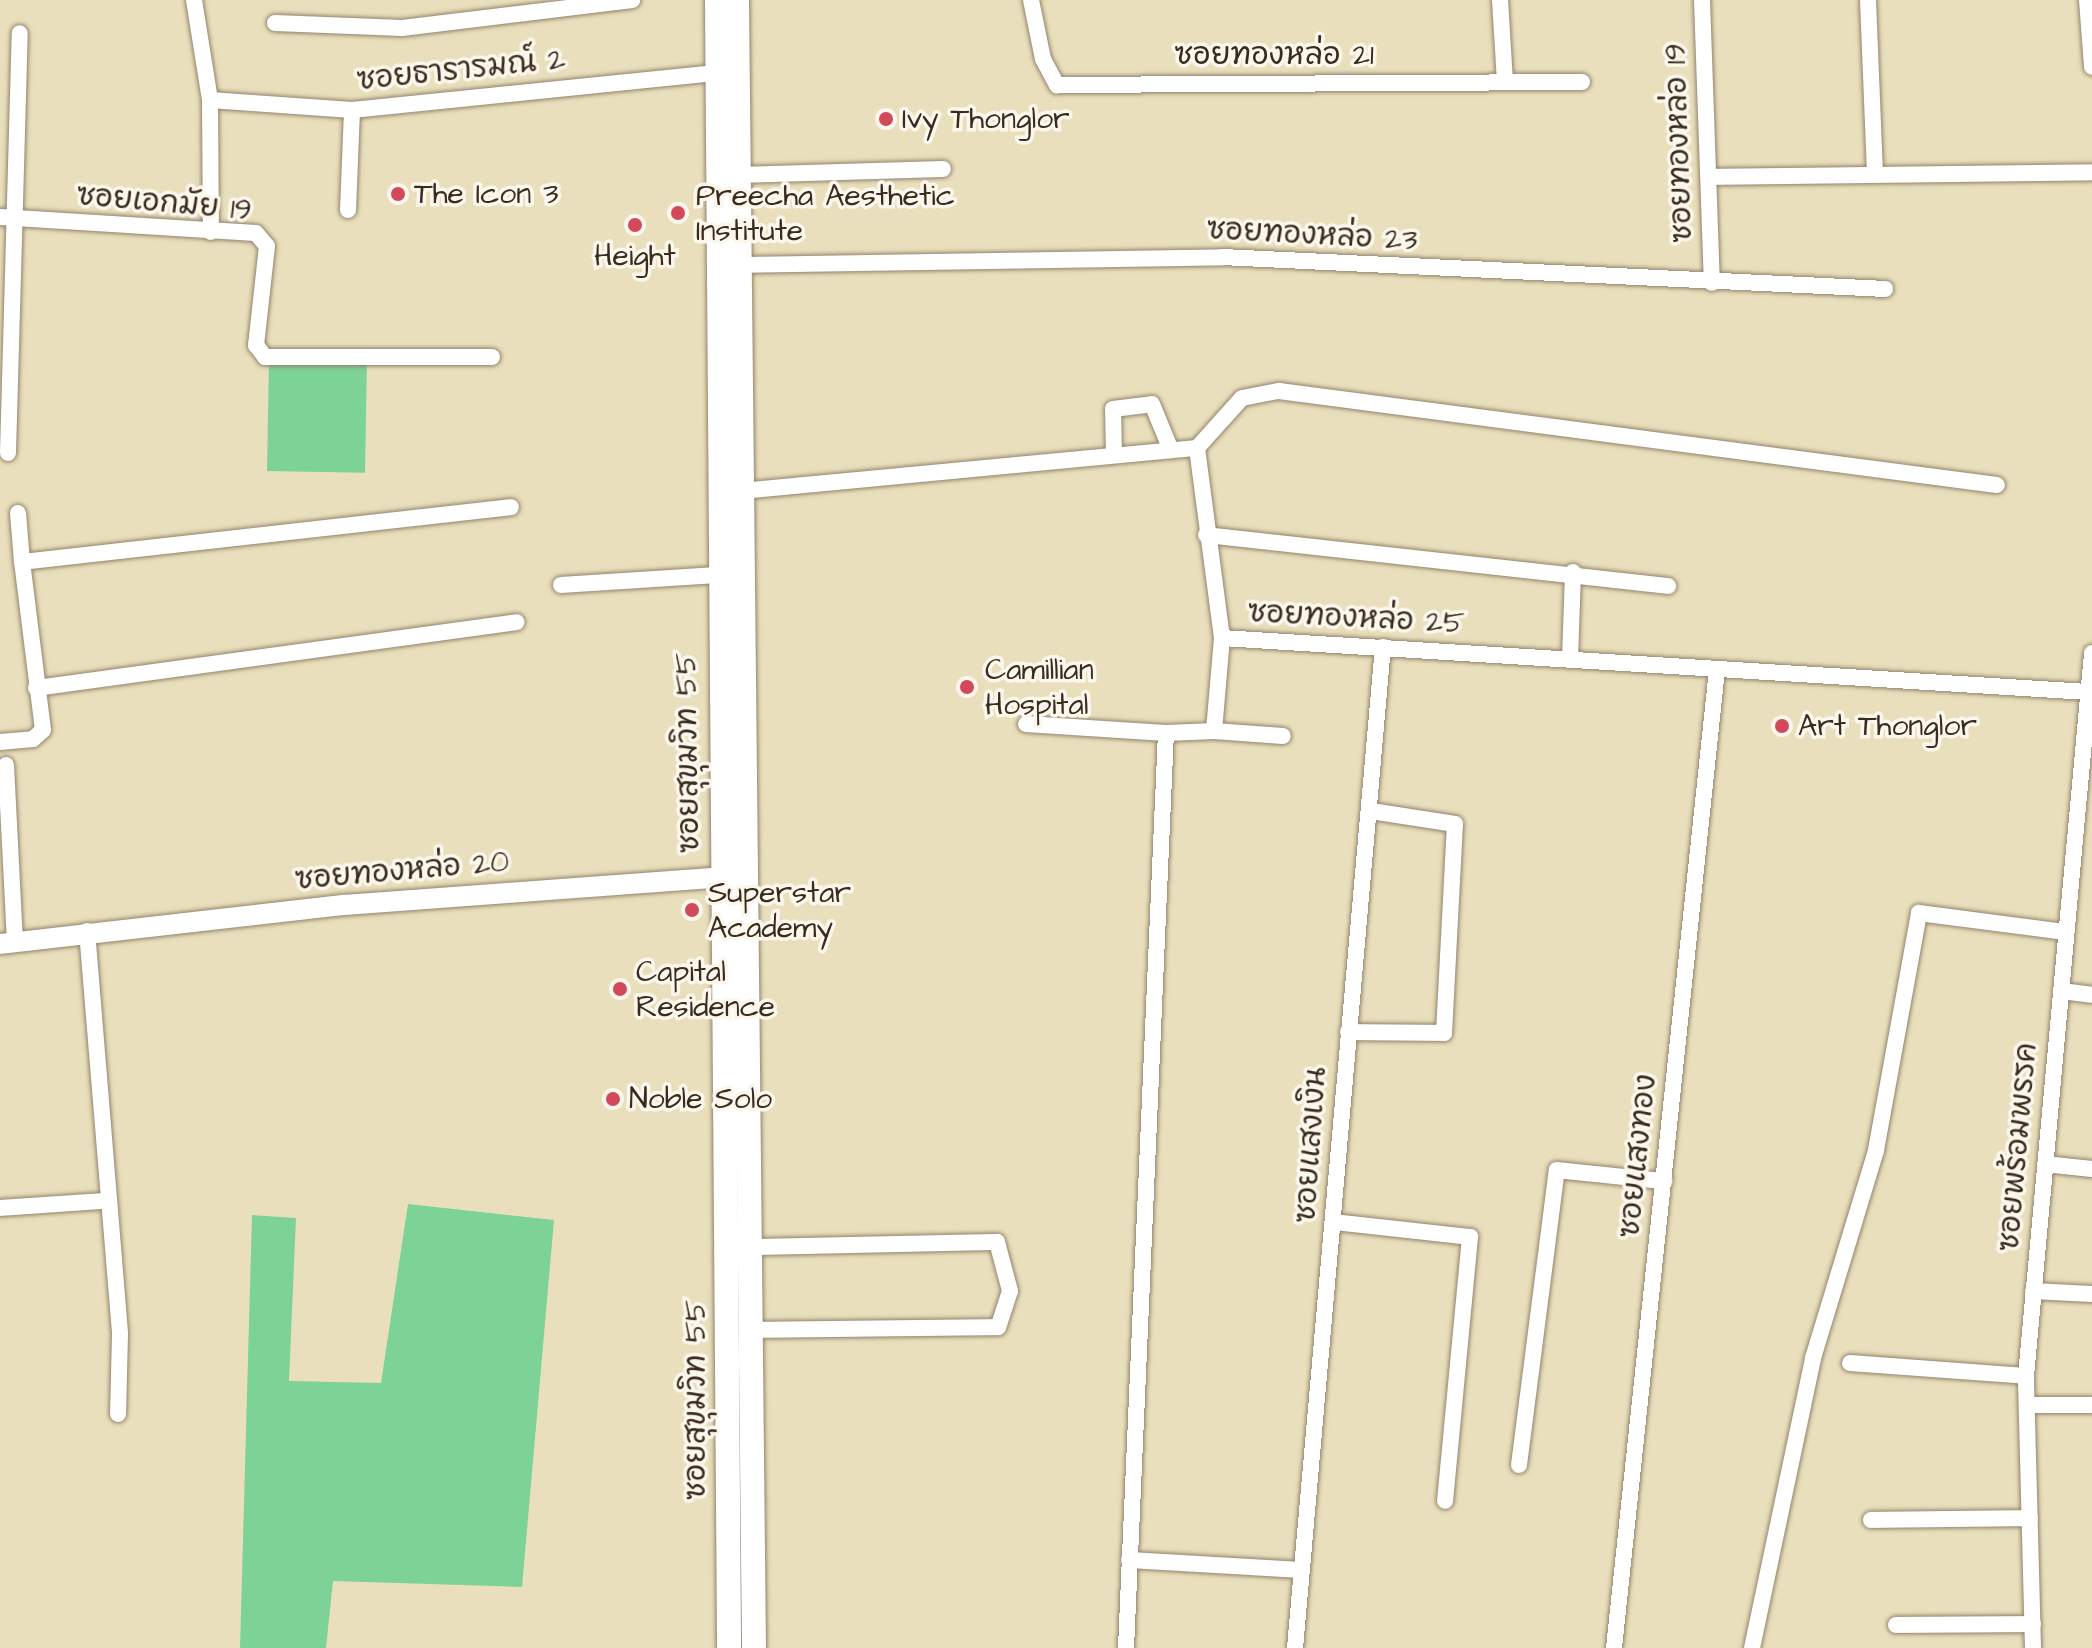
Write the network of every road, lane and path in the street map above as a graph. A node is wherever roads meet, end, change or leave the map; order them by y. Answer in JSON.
{"nodes":[{"id":1,"x":194,"y":0,"type":"edge"},
{"id":2,"x":632,"y":0,"type":"edge"},
{"id":3,"x":717,"y":0,"type":"edge"},
{"id":4,"x":737,"y":0,"type":"edge"},
{"id":5,"x":1031,"y":0,"type":"edge"},
{"id":6,"x":1500,"y":0,"type":"edge"},
{"id":7,"x":1702,"y":0,"type":"edge"},
{"id":8,"x":1868,"y":0,"type":"edge"},
{"id":9,"x":2087,"y":0,"type":"edge"},
{"id":10,"x":275,"y":23,"type":"dead end"},
{"id":11,"x":20,"y":33,"type":"dead end"},
{"id":12,"x":2092,"y":67,"type":"edge"},
{"id":13,"x":727,"y":72,"type":"junction"},
{"id":14,"x":1505,"y":82,"type":"junction"},
{"id":15,"x":1582,"y":82,"type":"dead end"},
{"id":16,"x":210,"y":100,"type":"junction"},
{"id":17,"x":352,"y":110,"type":"junction"},
{"id":18,"x":943,"y":169,"type":"dead end"},
{"id":19,"x":2092,"y":172,"type":"edge"},
{"id":20,"x":1875,"y":174,"type":"junction"},
{"id":21,"x":737,"y":175,"type":"junction"},
{"id":22,"x":1710,"y":177,"type":"junction"},
{"id":23,"x":348,"y":210,"type":"dead end"},
{"id":24,"x":7,"y":218,"type":"edge"},
{"id":25,"x":211,"y":232,"type":"junction"},
{"id":26,"x":729,"y":263,"type":"junction"},
{"id":27,"x":1712,"y":283,"type":"junction"},
{"id":28,"x":1885,"y":289,"type":"dead end"},
{"id":29,"x":492,"y":357,"type":"dead end"},
{"id":30,"x":1197,"y":448,"type":"junction"},
{"id":31,"x":1171,"y":450,"type":"junction"},
{"id":32,"x":8,"y":453,"type":"dead end"},
{"id":33,"x":1114,"y":455,"type":"junction"},
{"id":34,"x":1997,"y":485,"type":"dead end"},
{"id":35,"x":741,"y":491,"type":"junction"},
{"id":36,"x":716,"y":492,"type":"junction"},
{"id":37,"x":511,"y":507,"type":"dead end"},
{"id":38,"x":18,"y":513,"type":"dead end"},
{"id":39,"x":1206,"y":535,"type":"junction"},
{"id":40,"x":22,"y":562,"type":"junction"},
{"id":41,"x":1573,"y":572,"type":"junction"},
{"id":42,"x":717,"y":575,"type":"junction"},
{"id":43,"x":561,"y":585,"type":"dead end"},
{"id":44,"x":1668,"y":586,"type":"dead end"},
{"id":45,"x":516,"y":622,"type":"dead end"},
{"id":46,"x":1222,"y":638,"type":"junction"},
{"id":47,"x":1383,"y":647,"type":"junction"},
{"id":48,"x":2092,"y":653,"type":"edge"},
{"id":49,"x":1570,"y":659,"type":"junction"},
{"id":50,"x":1717,"y":669,"type":"junction"},
{"id":51,"x":36,"y":688,"type":"junction"},
{"id":52,"x":2088,"y":692,"type":"junction"},
{"id":53,"x":1026,"y":724,"type":"dead end"},
{"id":54,"x":720,"y":725,"type":"junction"},
{"id":55,"x":1214,"y":731,"type":"junction"},
{"id":56,"x":1166,"y":733,"type":"junction"},
{"id":57,"x":1283,"y":736,"type":"dead end"},
{"id":58,"x":746,"y":738,"type":"junction"},
{"id":59,"x":0,"y":742,"type":"edge"},
{"id":60,"x":721,"y":750,"type":"junction"},
{"id":61,"x":6,"y":765,"type":"dead end"},
{"id":62,"x":1371,"y":811,"type":"junction"},
{"id":63,"x":722,"y":877,"type":"junction"},
{"id":64,"x":87,"y":931,"type":"junction"},
{"id":65,"x":2066,"y":932,"type":"junction"},
{"id":66,"x":8,"y":943,"type":"edge"},
{"id":67,"x":2061,"y":991,"type":"junction"},
{"id":68,"x":2092,"y":995,"type":"edge"},
{"id":69,"x":1348,"y":1032,"type":"junction"},
{"id":70,"x":2045,"y":1164,"type":"junction"},
{"id":71,"x":2092,"y":1169,"type":"edge"},
{"id":72,"x":1664,"y":1181,"type":"junction"},
{"id":73,"x":104,"y":1201,"type":"junction"},
{"id":74,"x":0,"y":1208,"type":"edge"},
{"id":75,"x":1334,"y":1222,"type":"junction"},
{"id":76,"x":752,"y":1247,"type":"junction"},
{"id":77,"x":2033,"y":1291,"type":"junction"},
{"id":78,"x":2092,"y":1294,"type":"edge"},
{"id":79,"x":753,"y":1330,"type":"junction"},
{"id":80,"x":1850,"y":1363,"type":"dead end"},
{"id":81,"x":2026,"y":1376,"type":"junction"},
{"id":82,"x":2027,"y":1405,"type":"junction"},
{"id":83,"x":2092,"y":1405,"type":"edge"},
{"id":84,"x":118,"y":1414,"type":"dead end"},
{"id":85,"x":1519,"y":1465,"type":"dead end"},
{"id":86,"x":1445,"y":1501,"type":"dead end"},
{"id":87,"x":2030,"y":1518,"type":"junction"},
{"id":88,"x":1871,"y":1520,"type":"dead end"},
{"id":89,"x":1129,"y":1560,"type":"junction"},
{"id":90,"x":1302,"y":1570,"type":"junction"},
{"id":91,"x":2033,"y":1624,"type":"junction"},
{"id":92,"x":1896,"y":1625,"type":"dead end"},
{"id":93,"x":729,"y":1648,"type":"edge"},
{"id":94,"x":754,"y":1648,"type":"edge"},
{"id":95,"x":1126,"y":1648,"type":"edge"},
{"id":96,"x":1295,"y":1648,"type":"edge"},
{"id":97,"x":1614,"y":1648,"type":"edge"},
{"id":98,"x":1752,"y":1648,"type":"edge"},
{"id":99,"x":2033,"y":1648,"type":"edge"}],
"edges":[{"from":1,"to":16,"type":"street"},
{"from":2,"to":10,"type":"street"},
{"from":3,"to":13,"type":"main road","name":"ซอยสุขุมวิท 55"},
{"from":4,"to":13,"type":"main road","name":"ซอยสุขุมวิท 55"},
{"from":5,"to":14,"type":"street","name":"ซอยทองหล่อ 21"},
{"from":6,"to":14,"type":"street"},
{"from":7,"to":22,"type":"street","name":"ซอยทองหล่อ 19"},
{"from":8,"to":20,"type":"street"},
{"from":9,"to":12,"type":"street"},
{"from":11,"to":24,"type":"street"},
{"from":13,"to":17,"type":"street","name":"ซอยธารารมณ์ 2"},
{"from":13,"to":21,"type":"main road","name":"ซอยสุขุมวิท 55"},
{"from":13,"to":26,"type":"main road","name":"ซอยสุขุมวิท 55"},
{"from":14,"to":15,"type":"street","name":"ซอยทองหล่อ 21"},
{"from":16,"to":17,"type":"street","name":"ซอยธารารมณ์ 2"},
{"from":16,"to":25,"type":"street"},
{"from":17,"to":23,"type":"street"},
{"from":18,"to":21,"type":"street"},
{"from":19,"to":20,"type":"street"},
{"from":20,"to":22,"type":"street"},
{"from":21,"to":26,"type":"main road","name":"ซอยสุขุมวิท 55"},
{"from":22,"to":27,"type":"street","name":"ซอยทองหล่อ 19"},
{"from":24,"to":25,"type":"street","name":"ซอยเอกมัย 19"},
{"from":24,"to":32,"type":"street"},
{"from":25,"to":29,"type":"street","name":"ซอยเอกมัย 19"},
{"from":26,"to":27,"type":"street","name":"ซอยทองหล่อ 23"},
{"from":26,"to":35,"type":"main road","name":"ซอยสุขุมวิท 55"},
{"from":26,"to":36,"type":"main road","name":"ซอยสุขุมวิท 55"},
{"from":27,"to":28,"type":"street","name":"ซอยทองหล่อ 23"},
{"from":30,"to":31,"type":"street"},
{"from":30,"to":34,"type":"street"},
{"from":30,"to":39,"type":"street","name":"ซอยทองหล่อ 25"},
{"from":31,"to":33,"type":"street"},
{"from":31,"to":33,"type":"street"},
{"from":33,"to":35,"type":"street"},
{"from":35,"to":36,"type":"main road"},
{"from":35,"to":58,"type":"main road","name":"ซอยสุขุมวิท 55"},
{"from":36,"to":42,"type":"main road","name":"ซอยสุขุมวิท 55"},
{"from":37,"to":40,"type":"street"},
{"from":38,"to":40,"type":"street"},
{"from":39,"to":41,"type":"street"},
{"from":39,"to":46,"type":"street","name":"ซอยทองหล่อ 25"},
{"from":40,"to":51,"type":"street"},
{"from":41,"to":44,"type":"street"},
{"from":41,"to":49,"type":"street"},
{"from":42,"to":43,"type":"street"},
{"from":42,"to":54,"type":"main road","name":"ซอยสุขุมวิท 55"},
{"from":45,"to":51,"type":"street"},
{"from":46,"to":47,"type":"street","name":"ซอยทองหล่อ 25"},
{"from":46,"to":55,"type":"street"},
{"from":47,"to":49,"type":"street","name":"ซอยทองหล่อ 25"},
{"from":47,"to":62,"type":"street","name":"ซอยแสงเงิน"},
{"from":48,"to":52,"type":"street","name":"ซอยพร้อมพรรค"},
{"from":49,"to":50,"type":"street","name":"ซอยทองหล่อ 25"},
{"from":50,"to":52,"type":"street","name":"ซอยทองหล่อ 25"},
{"from":50,"to":72,"type":"street","name":"ซอยแสงทอง"},
{"from":51,"to":59,"type":"street"},
{"from":52,"to":65,"type":"street","name":"ซอยพร้อมพรรค"},
{"from":53,"to":56,"type":"street"},
{"from":54,"to":58,"type":"main road"},
{"from":54,"to":60,"type":"main road","name":"ซอยสุขุมวิท 55"},
{"from":55,"to":56,"type":"street"},
{"from":55,"to":57,"type":"street"},
{"from":56,"to":89,"type":"street"},
{"from":58,"to":60,"type":"main road"},
{"from":58,"to":76,"type":"main road","name":"ซอยสุขุมวิท 55"},
{"from":60,"to":63,"type":"main road","name":"ซอยสุขุมวิท 55"},
{"from":61,"to":66,"type":"street"},
{"from":62,"to":69,"type":"street","name":"ซอยแสงเงิน"},
{"from":62,"to":69,"type":"street"},
{"from":63,"to":64,"type":"street","name":"ซอยทองหล่อ 20"},
{"from":63,"to":93,"type":"main road","name":"ซอยสุขุมวิท 55"},
{"from":64,"to":66,"type":"street","name":"ซอยทองหล่อ 20"},
{"from":64,"to":73,"type":"street"},
{"from":65,"to":67,"type":"street","name":"ซอยพร้อมพรรค"},
{"from":65,"to":98,"type":"street"},
{"from":67,"to":68,"type":"street"},
{"from":67,"to":70,"type":"street","name":"ซอยพร้อมพรรค"},
{"from":69,"to":75,"type":"street","name":"ซอยแสงเงิน"},
{"from":70,"to":71,"type":"street"},
{"from":70,"to":77,"type":"street","name":"ซอยพร้อมพรรค"},
{"from":72,"to":85,"type":"street"},
{"from":72,"to":97,"type":"street","name":"ซอยแสงทอง"},
{"from":73,"to":74,"type":"street"},
{"from":73,"to":84,"type":"street"},
{"from":75,"to":86,"type":"street"},
{"from":75,"to":90,"type":"street","name":"ซอยแสงเงิน"},
{"from":76,"to":79,"type":"main road","name":"ซอยสุขุมวิท 55"},
{"from":76,"to":79,"type":"street"},
{"from":77,"to":78,"type":"street"},
{"from":77,"to":81,"type":"street","name":"ซอยพร้อมพรรค"},
{"from":79,"to":94,"type":"main road","name":"ซอยสุขุมวิท 55"},
{"from":80,"to":81,"type":"street"},
{"from":81,"to":82,"type":"street","name":"ซอยพร้อมพรรค"},
{"from":82,"to":83,"type":"street"},
{"from":82,"to":87,"type":"street","name":"ซอยพร้อมพรรค"},
{"from":87,"to":88,"type":"street"},
{"from":87,"to":91,"type":"street","name":"ซอยพร้อมพรรค"},
{"from":89,"to":90,"type":"street"},
{"from":89,"to":95,"type":"street"},
{"from":90,"to":96,"type":"street","name":"ซอยแสงเงิน"},
{"from":91,"to":92,"type":"street"},
{"from":91,"to":99,"type":"street","name":"ซอยพร้อมพรรค"}]}
